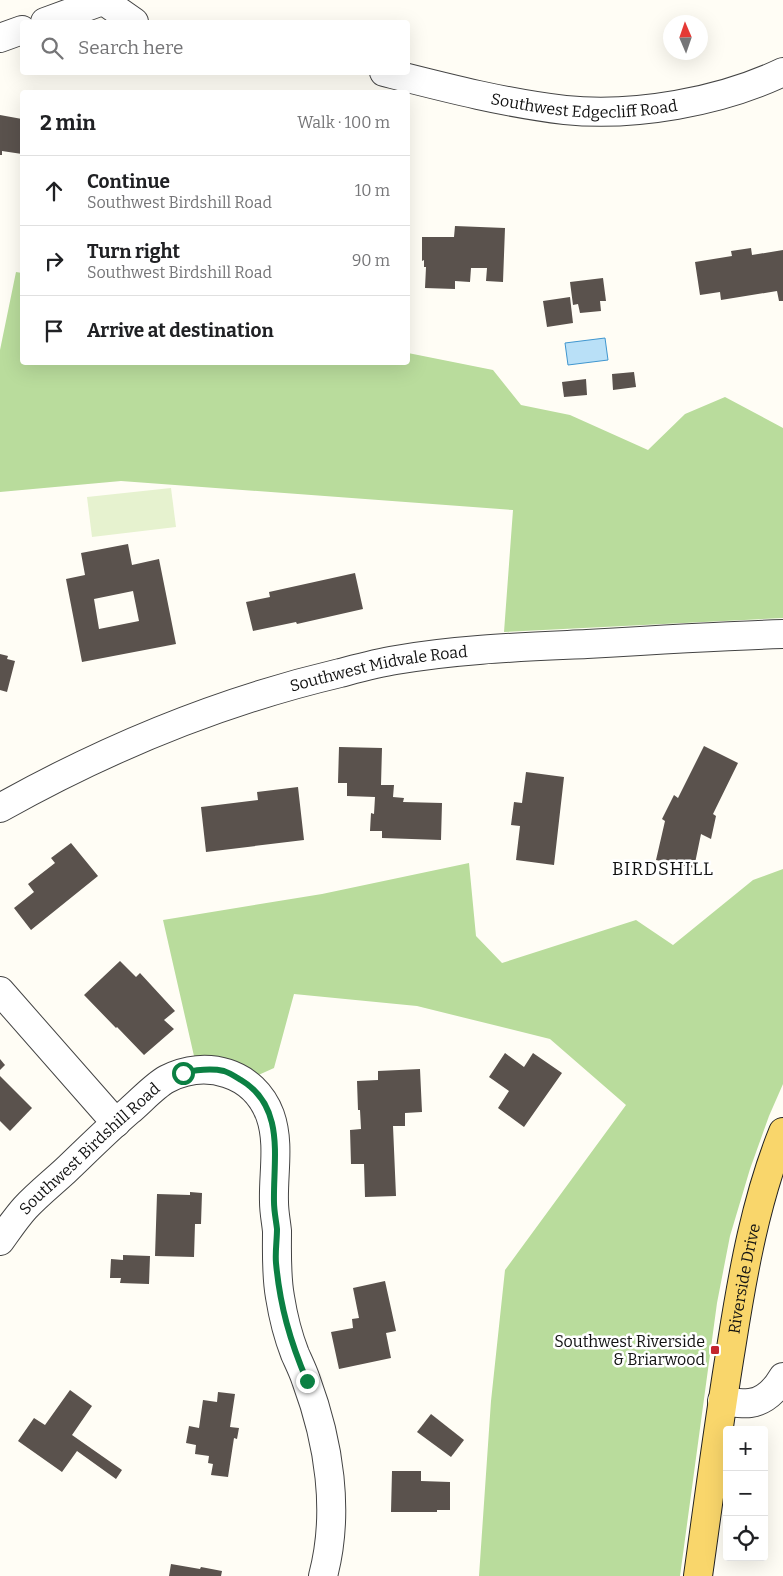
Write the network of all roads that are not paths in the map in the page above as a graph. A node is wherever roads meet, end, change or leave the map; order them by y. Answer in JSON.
{"nodes":[{"id":1,"x":104,"y":0,"type":"edge"},
{"id":2,"x":50,"y":20,"type":"edge"},
{"id":3,"x":131,"y":20,"type":"edge"},
{"id":4,"x":20,"y":31,"type":"edge"},
{"id":5,"x":0,"y":38,"type":"edge"},
{"id":6,"x":783,"y":72,"type":"edge"},
{"id":7,"x":396,"y":75,"type":"edge"},
{"id":8,"x":783,"y":634,"type":"edge"},
{"id":9,"x":0,"y":808,"type":"edge"},
{"id":10,"x":0,"y":991,"type":"edge"},
{"id":11,"x":116,"y":1123,"type":"junction"},
{"id":12,"x":783,"y":1132,"type":"edge"},
{"id":13,"x":0,"y":1241,"type":"edge"},
{"id":14,"x":783,"y":1377,"type":"edge"},
{"id":15,"x":722,"y":1401,"type":"junction"},
{"id":16,"x":323,"y":1576,"type":"edge"},
{"id":17,"x":698,"y":1576,"type":"edge"}],
"edges":[{"from":1,"to":2,"type":"street"},
{"from":1,"to":3,"type":"street"},
{"from":4,"to":5,"type":"street"},
{"from":6,"to":7,"type":"street","name":"Southwest Edgecliff Road"},
{"from":8,"to":9,"type":"street","name":"Southwest Midvale Road"},
{"from":10,"to":11,"type":"street"},
{"from":11,"to":13,"type":"street","name":"Southwest Birdshill Road"},
{"from":11,"to":16,"type":"street","name":"Southwest Birdshill Road"},
{"from":12,"to":15,"type":"main road","name":"Riverside Drive"},
{"from":14,"to":15,"type":"street"},
{"from":15,"to":17,"type":"main road","name":"Riverside Drive"}]}
